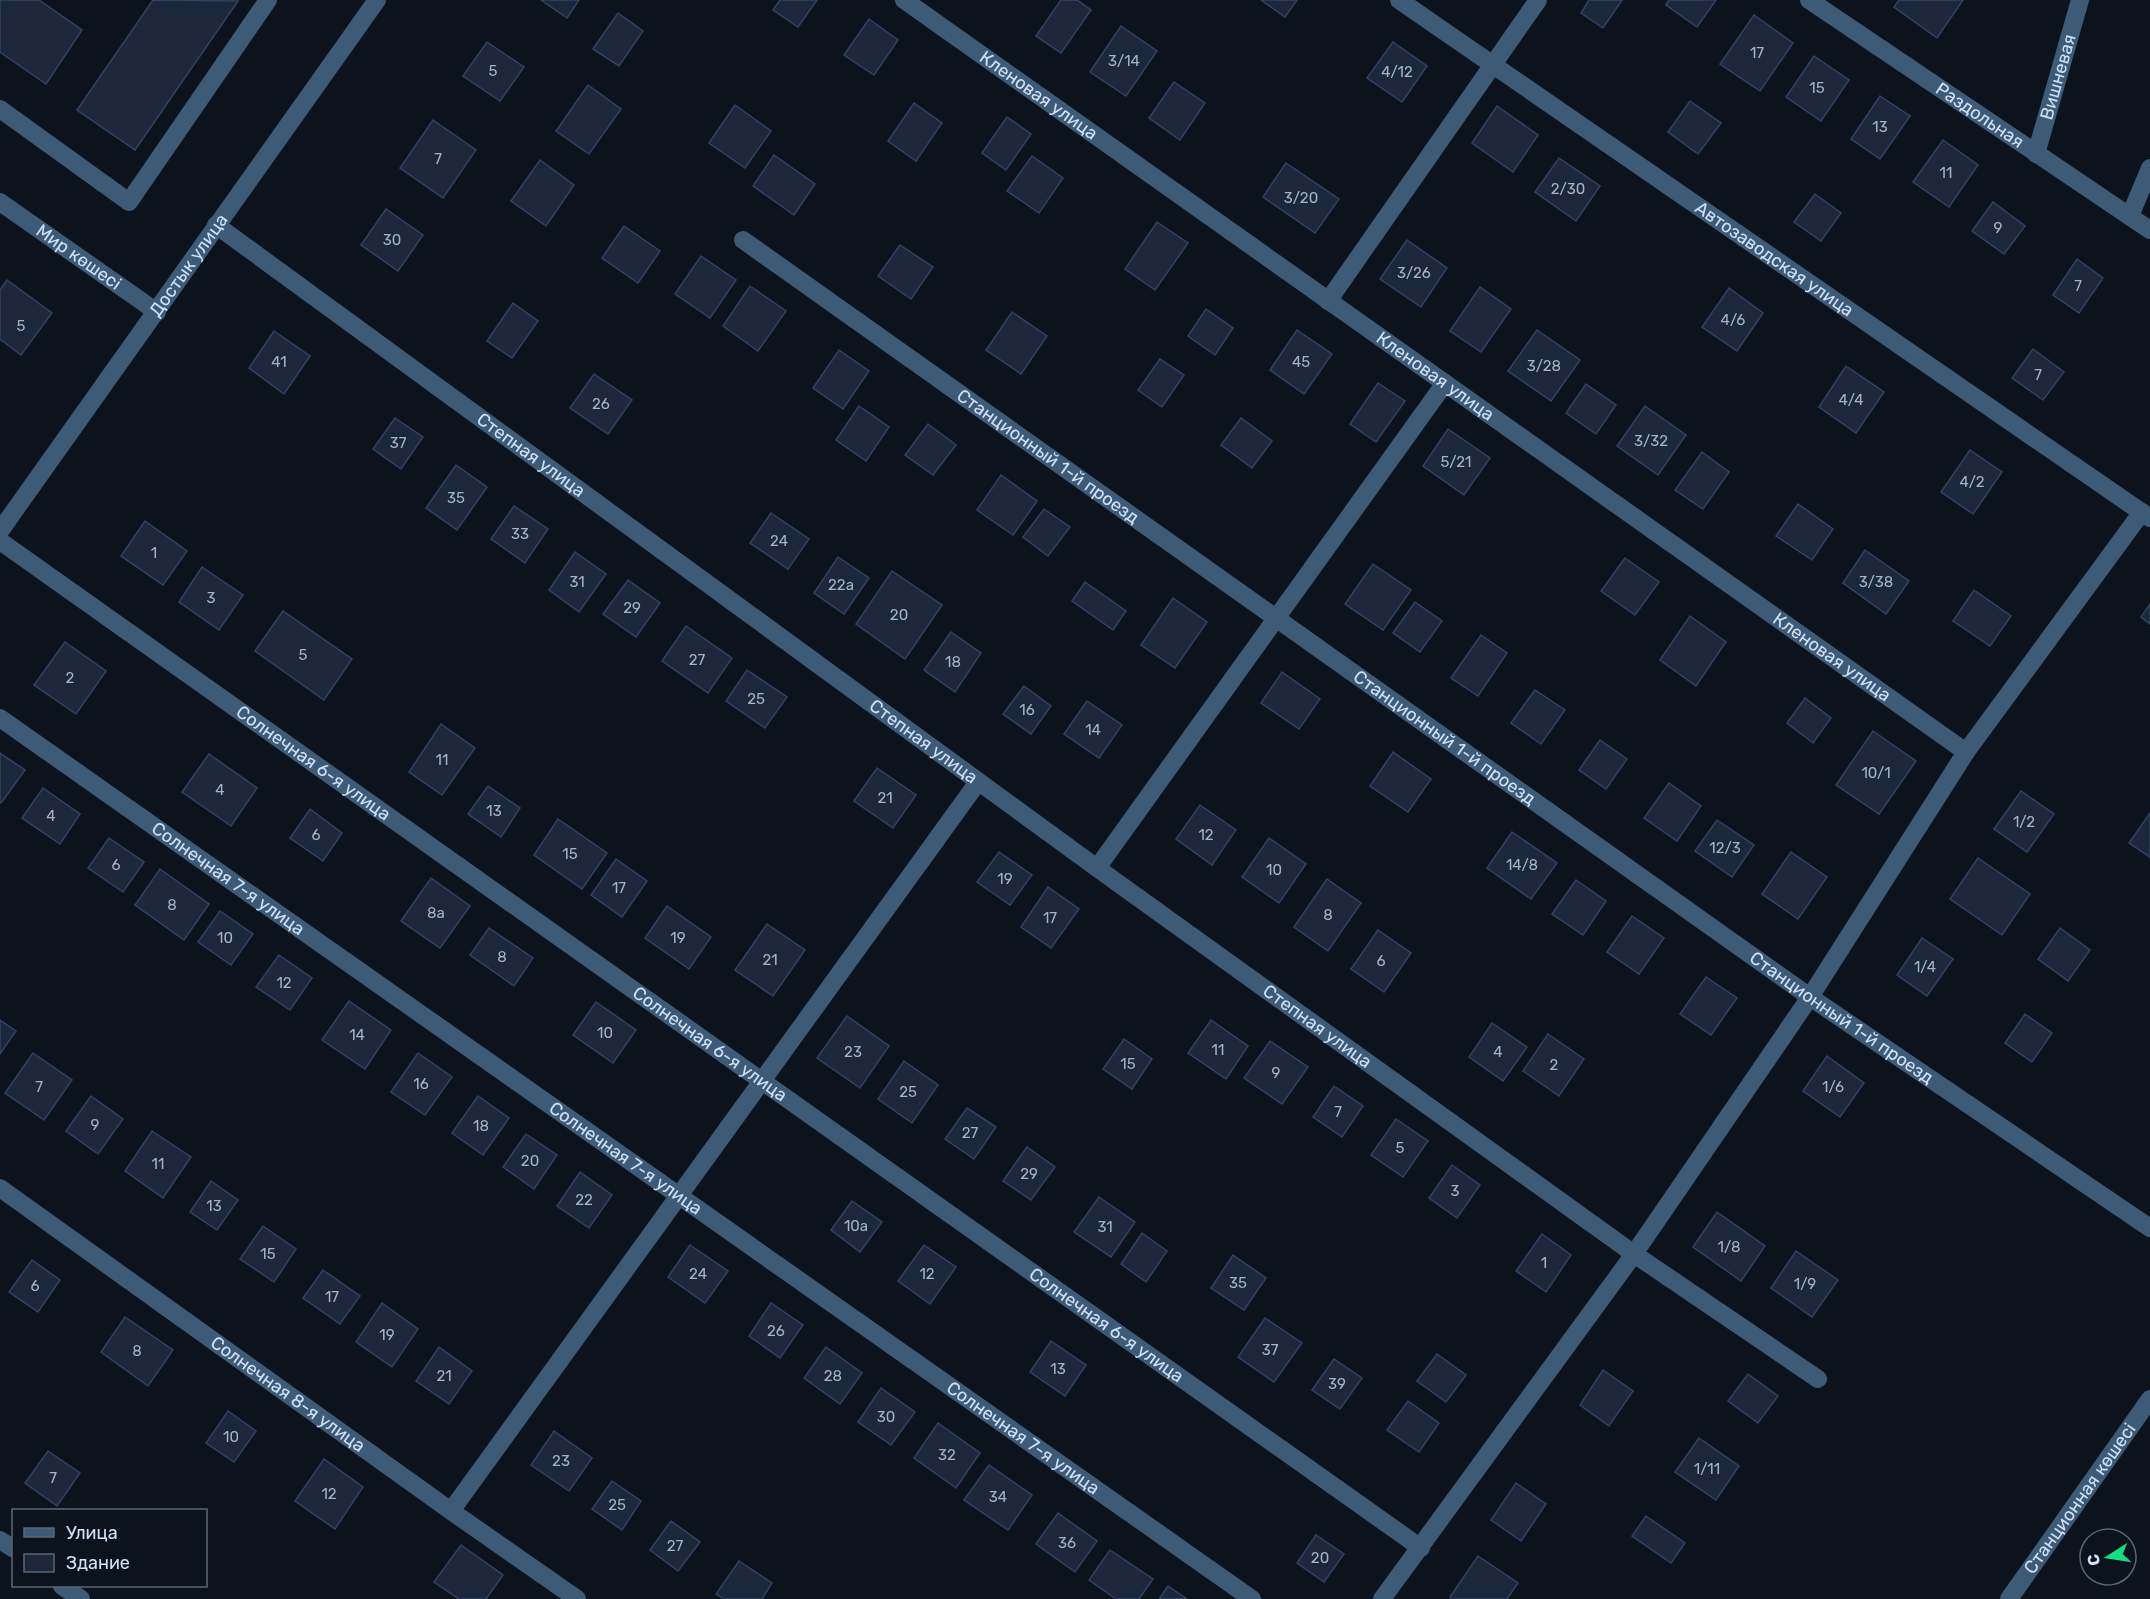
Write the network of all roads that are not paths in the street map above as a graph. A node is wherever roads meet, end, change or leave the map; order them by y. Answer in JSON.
{"nodes":[{"id":1,"x":268,"y":0,"type":"edge"},
{"id":2,"x":904,"y":0,"type":"edge"},
{"id":3,"x":1399,"y":0,"type":"edge"},
{"id":4,"x":1538,"y":0,"type":"edge"},
{"id":5,"x":1809,"y":0,"type":"edge"},
{"id":6,"x":2080,"y":0,"type":"edge"},
{"id":7,"x":373,"y":1,"type":"edge"},
{"id":8,"x":1493,"y":65,"type":"junction"},
{"id":9,"x":0,"y":110,"type":"edge"},
{"id":10,"x":2036,"y":154,"type":"junction"},
{"id":11,"x":2150,"y":168,"type":"edge"},
{"id":12,"x":0,"y":202,"type":"edge"},
{"id":13,"x":2130,"y":216,"type":"junction"},
{"id":14,"x":216,"y":225,"type":"junction"},
{"id":15,"x":2150,"y":230,"type":"edge"},
{"id":16,"x":743,"y":240,"type":"dead end"},
{"id":17,"x":1329,"y":301,"type":"junction"},
{"id":18,"x":157,"y":312,"type":"junction"},
{"id":19,"x":1445,"y":383,"type":"junction"},
{"id":20,"x":2146,"y":515,"type":"edge"},
{"id":21,"x":0,"y":531,"type":"edge"},
{"id":22,"x":0,"y":541,"type":"edge"},
{"id":23,"x":1277,"y":618,"type":"junction"},
{"id":24,"x":0,"y":718,"type":"edge"},
{"id":25,"x":1966,"y":752,"type":"junction"},
{"id":26,"x":978,"y":782,"type":"junction"},
{"id":27,"x":1098,"y":868,"type":"junction"},
{"id":28,"x":1810,"y":997,"type":"junction"},
{"id":29,"x":762,"y":1081,"type":"junction"},
{"id":30,"x":0,"y":1188,"type":"edge"},
{"id":31,"x":679,"y":1197,"type":"junction"},
{"id":32,"x":2150,"y":1228,"type":"edge"},
{"id":33,"x":1634,"y":1254,"type":"junction"},
{"id":34,"x":1818,"y":1379,"type":"dead end"},
{"id":35,"x":2150,"y":1399,"type":"edge"},
{"id":36,"x":451,"y":1511,"type":"junction"},
{"id":37,"x":1421,"y":1548,"type":"junction"},
{"id":38,"x":63,"y":1587,"type":"edge"},
{"id":39,"x":81,"y":1599,"type":"edge"},
{"id":40,"x":578,"y":1599,"type":"edge"},
{"id":41,"x":1252,"y":1599,"type":"edge"},
{"id":42,"x":1382,"y":1599,"type":"edge"},
{"id":43,"x":2009,"y":1599,"type":"edge"}],
"edges":[{"from":1,"to":9,"type":"street"},
{"from":2,"to":17,"type":"street","name":"Кленовая улица"},
{"from":3,"to":8,"type":"street","name":"Автозаводская улица"},
{"from":4,"to":8,"type":"street"},
{"from":5,"to":10,"type":"street","name":"Раздольная"},
{"from":6,"to":10,"type":"street","name":"Вишневая"},
{"from":7,"to":14,"type":"street","name":"Достык улица"},
{"from":8,"to":17,"type":"street"},
{"from":8,"to":20,"type":"street","name":"Автозаводская улица"},
{"from":10,"to":13,"type":"street","name":"Раздольная"},
{"from":11,"to":13,"type":"street"},
{"from":12,"to":18,"type":"street","name":"Мир көшесі"},
{"from":13,"to":15,"type":"street","name":"Раздольная"},
{"from":14,"to":18,"type":"street","name":"Достык улица"},
{"from":14,"to":26,"type":"street","name":"Степная улица"},
{"from":16,"to":23,"type":"street","name":"Станционный 1-й проезд"},
{"from":17,"to":19,"type":"street","name":"Кленовая улица"},
{"from":18,"to":21,"type":"street","name":"Достык улица"},
{"from":19,"to":23,"type":"street"},
{"from":19,"to":25,"type":"street","name":"Кленовая улица"},
{"from":20,"to":25,"type":"street"},
{"from":22,"to":29,"type":"street","name":"Солнечная 6-я улица"},
{"from":23,"to":27,"type":"street"},
{"from":23,"to":28,"type":"street","name":"Станционный 1-й проезд"},
{"from":24,"to":31,"type":"street","name":"Солнечная 7-я улица"},
{"from":25,"to":28,"type":"street"},
{"from":26,"to":27,"type":"street","name":"Степная улица"},
{"from":26,"to":29,"type":"street"},
{"from":27,"to":33,"type":"street","name":"Степная улица"},
{"from":28,"to":32,"type":"street","name":"Станционный 1-й проезд"},
{"from":28,"to":33,"type":"street"},
{"from":29,"to":31,"type":"street"},
{"from":29,"to":37,"type":"street","name":"Солнечная 6-я улица"},
{"from":30,"to":36,"type":"street","name":"Солнечная 8-я улица"},
{"from":31,"to":36,"type":"street"},
{"from":31,"to":41,"type":"street","name":"Солнечная 7-я улица"},
{"from":33,"to":34,"type":"street","name":"Степная улица"},
{"from":33,"to":37,"type":"street"},
{"from":35,"to":43,"type":"street","name":"Станционная көшесі"},
{"from":36,"to":40,"type":"street","name":"Солнечная 8-я улица"},
{"from":37,"to":42,"type":"street"},
{"from":38,"to":39,"type":"street"}]}
